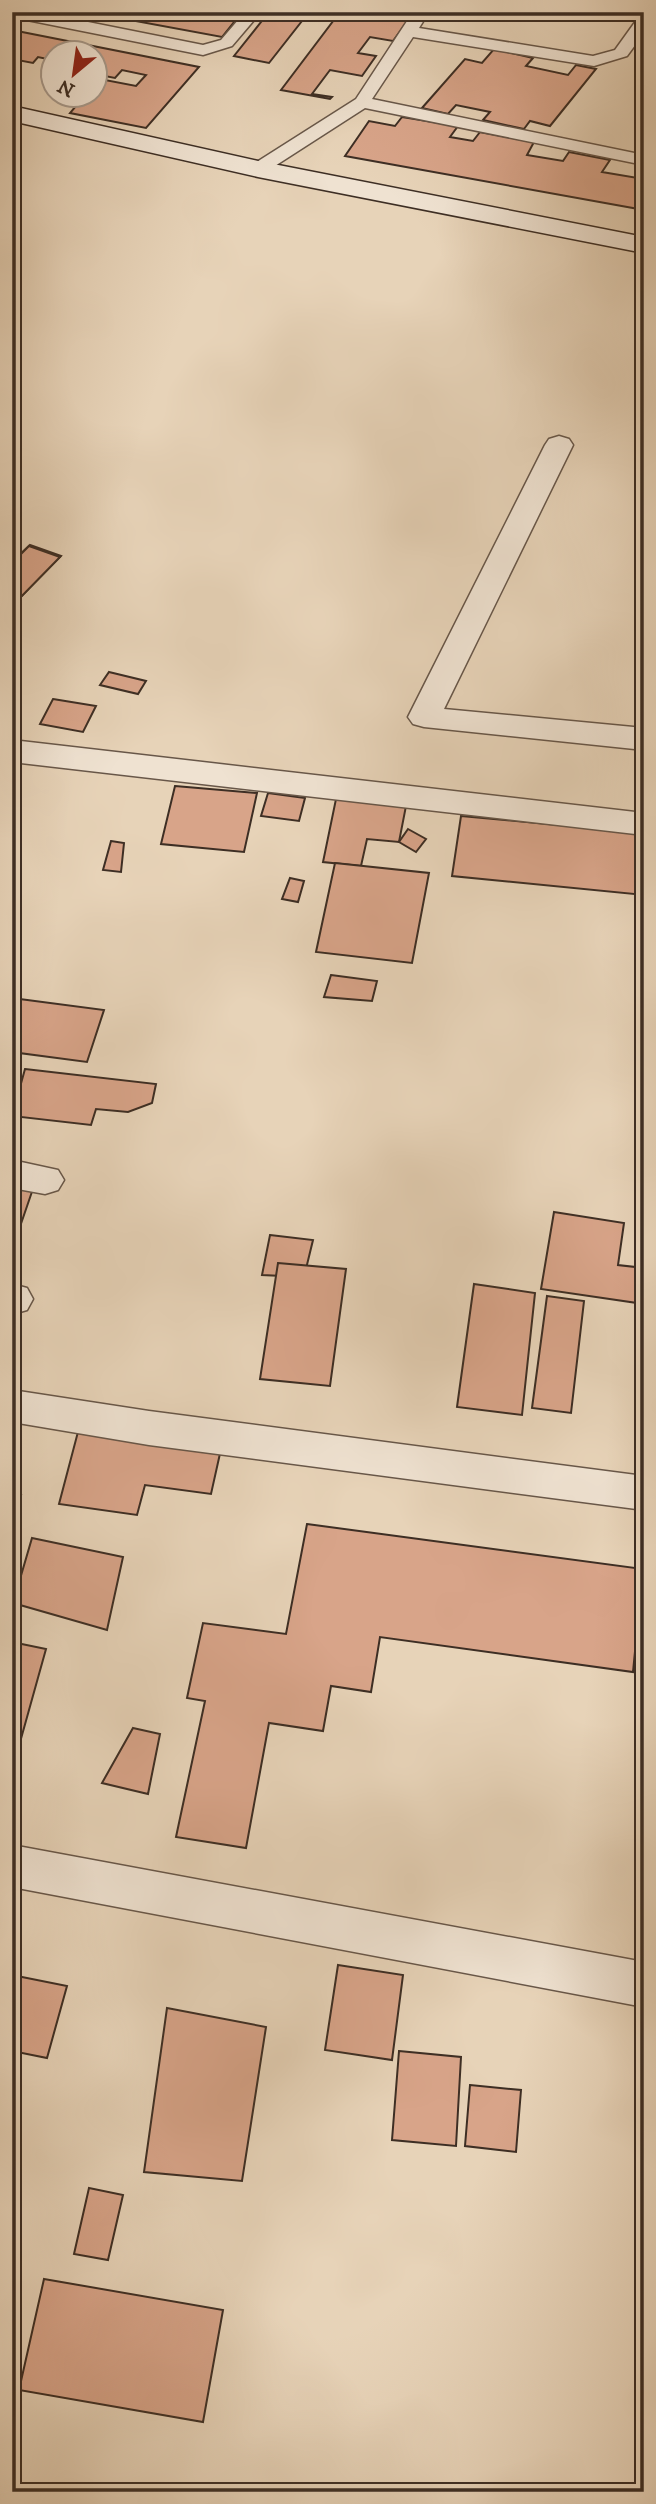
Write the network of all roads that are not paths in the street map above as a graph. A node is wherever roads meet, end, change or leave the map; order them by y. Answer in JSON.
{"nodes":[{"id":1,"x":12,"y":12,"type":"edge"},
{"id":2,"x":253,"y":12,"type":"edge"},
{"id":3,"x":421,"y":12,"type":"edge"},
{"id":4,"x":644,"y":21,"type":"edge"},
{"id":5,"x":409,"y":31,"type":"junction"},
{"id":6,"x":362,"y":102,"type":"junction"},
{"id":7,"x":12,"y":113,"type":"edge"},
{"id":8,"x":644,"y":152,"type":"edge"},
{"id":9,"x":617,"y":155,"type":"junction"},
{"id":10,"x":644,"y":160,"type":"edge"},
{"id":11,"x":258,"y":169,"type":"junction"},
{"id":12,"x":644,"y":245,"type":"edge"},
{"id":13,"x":559,"y":445,"type":"dead end"},
{"id":14,"x":644,"y":739,"type":"edge"},
{"id":15,"x":12,"y":751,"type":"edge"},
{"id":16,"x":644,"y":824,"type":"edge"},
{"id":17,"x":12,"y":1406,"type":"edge"},
{"id":18,"x":644,"y":1493,"type":"edge"},
{"id":19,"x":12,"y":1866,"type":"edge"},
{"id":20,"x":644,"y":1985,"type":"edge"}],
"edges":[{"from":1,"to":2,"type":"lane"},
{"from":3,"to":5,"type":"lane"},
{"from":4,"to":5,"type":"lane"},
{"from":5,"to":6,"type":"lane"},
{"from":6,"to":9,"type":"lane"},
{"from":6,"to":11,"type":"lane"},
{"from":7,"to":11,"type":"street"},
{"from":8,"to":9,"type":"lane"},
{"from":9,"to":10,"type":"lane"},
{"from":11,"to":12,"type":"street"},
{"from":13,"to":14,"type":"street"},
{"from":15,"to":16,"type":"street"},
{"from":17,"to":18,"type":"street"},
{"from":19,"to":20,"type":"street"}]}
